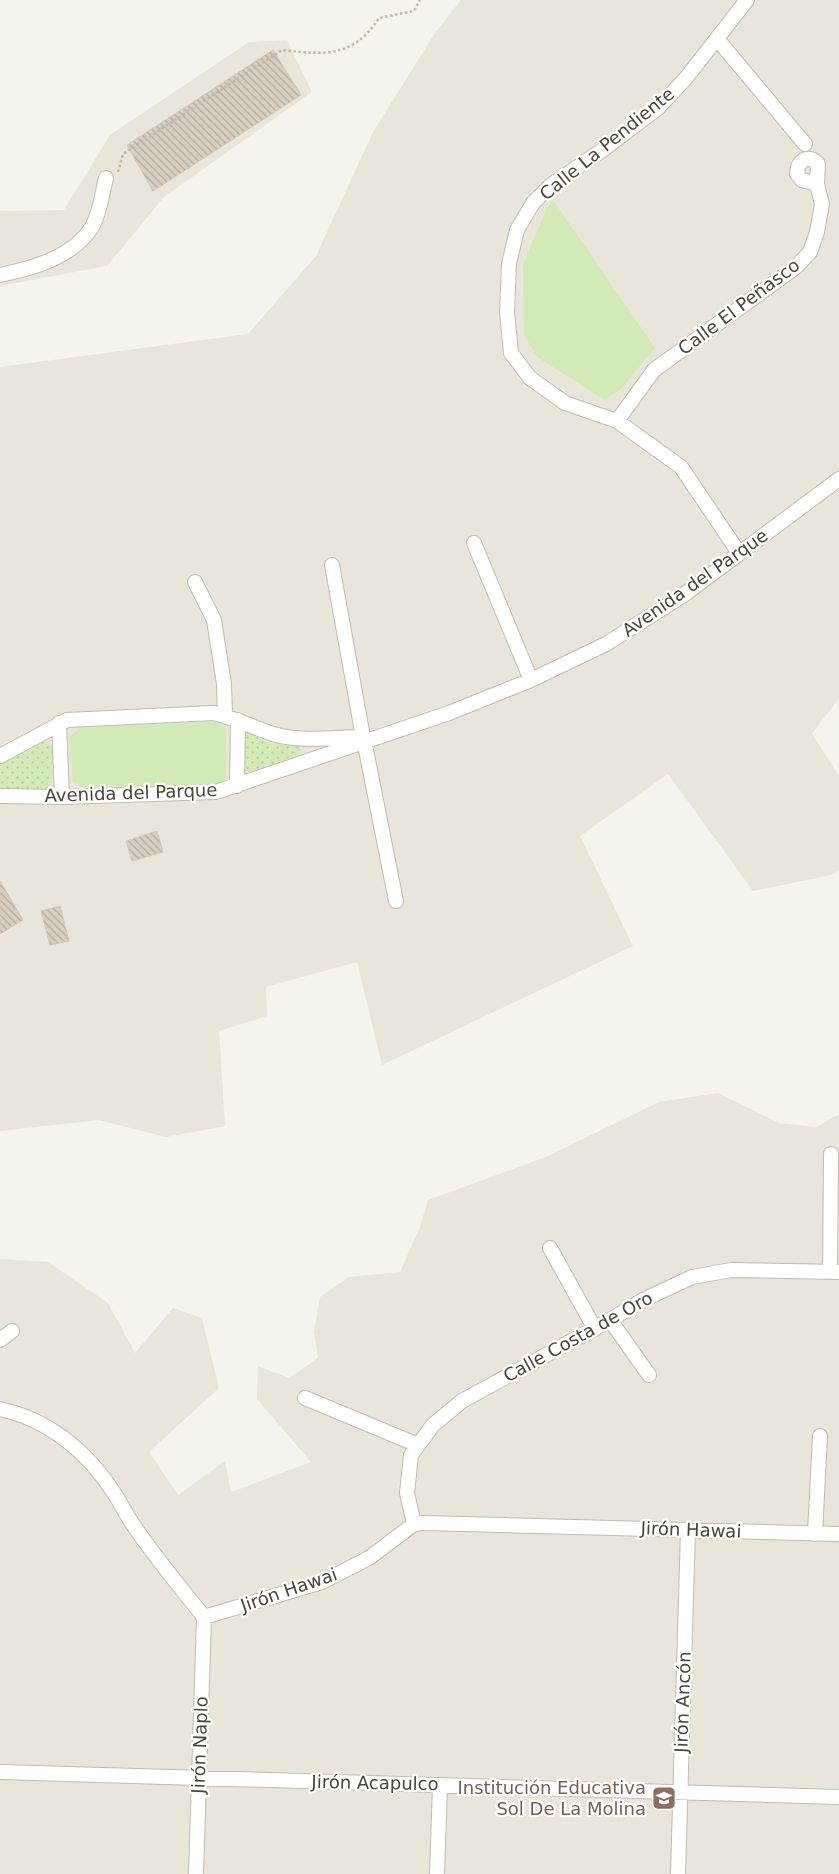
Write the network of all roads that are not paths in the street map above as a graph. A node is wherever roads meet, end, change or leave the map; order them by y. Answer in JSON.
{"nodes":[{"id":1,"x":747,"y":0,"type":"edge"},
{"id":2,"x":718,"y":40,"type":"junction"},
{"id":3,"x":805,"y":144,"type":"dead end"},
{"id":4,"x":801,"y":160,"type":"dead end"},
{"id":5,"x":106,"y":178,"type":"road end"},
{"id":6,"x":0,"y":275,"type":"edge"},
{"id":7,"x":617,"y":421,"type":"junction"},
{"id":8,"x":839,"y":479,"type":"edge"},
{"id":9,"x":474,"y":543,"type":"dead end"},
{"id":10,"x":739,"y":553,"type":"junction"},
{"id":11,"x":332,"y":565,"type":"dead end"},
{"id":12,"x":195,"y":582,"type":"dead end"},
{"id":13,"x":531,"y":680,"type":"junction"},
{"id":14,"x":232,"y":718,"type":"junction"},
{"id":15,"x":59,"y":723,"type":"junction"},
{"id":16,"x":367,"y":738,"type":"junction"},
{"id":17,"x":0,"y":756,"type":"edge"},
{"id":18,"x":237,"y":786,"type":"junction"},
{"id":19,"x":0,"y":796,"type":"edge"},
{"id":20,"x":62,"y":797,"type":"junction"},
{"id":21,"x":396,"y":901,"type":"dead end"},
{"id":22,"x":831,"y":1154,"type":"dead end"},
{"id":23,"x":550,"y":1248,"type":"dead end"},
{"id":24,"x":834,"y":1272,"type":"edge"},
{"id":25,"x":610,"y":1320,"type":"junction"},
{"id":26,"x":596,"y":1328,"type":"junction"},
{"id":27,"x":12,"y":1331,"type":"dead end"},
{"id":28,"x":0,"y":1340,"type":"edge"},
{"id":29,"x":649,"y":1375,"type":"dead end"},
{"id":30,"x":305,"y":1398,"type":"dead end"},
{"id":31,"x":0,"y":1409,"type":"edge"},
{"id":32,"x":820,"y":1436,"type":"dead end"},
{"id":33,"x":418,"y":1445,"type":"junction"},
{"id":34,"x":414,"y":1524,"type":"junction"},
{"id":35,"x":688,"y":1529,"type":"junction"},
{"id":36,"x":816,"y":1534,"type":"junction"},
{"id":37,"x":839,"y":1534,"type":"edge"},
{"id":38,"x":204,"y":1617,"type":"junction"},
{"id":39,"x":0,"y":1772,"type":"edge"},
{"id":40,"x":199,"y":1779,"type":"junction"},
{"id":41,"x":440,"y":1785,"type":"junction"},
{"id":42,"x":680,"y":1792,"type":"junction"},
{"id":43,"x":839,"y":1797,"type":"edge"},
{"id":44,"x":196,"y":1874,"type":"edge"},
{"id":45,"x":437,"y":1874,"type":"edge"},
{"id":46,"x":678,"y":1874,"type":"edge"}],
"edges":[{"from":1,"to":2,"type":"street","name":"Calle La Pendiente"},
{"from":2,"to":3,"type":"street"},
{"from":2,"to":7,"type":"street","name":"Calle La Pendiente"},
{"from":4,"to":7,"type":"street","name":"Calle El Peñasco"},
{"from":5,"to":6,"type":"street"},
{"from":7,"to":10,"type":"street","name":"Calle La Pendiente"},
{"from":8,"to":10,"type":"street","name":"Avenida del Parque"},
{"from":9,"to":13,"type":"street"},
{"from":10,"to":13,"type":"street","name":"Avenida del Parque"},
{"from":11,"to":16,"type":"street"},
{"from":12,"to":14,"type":"street"},
{"from":13,"to":16,"type":"street","name":"Avenida del Parque"},
{"from":14,"to":15,"type":"street","name":"Avenida del Parque"},
{"from":14,"to":16,"type":"street","name":"Avenida del Parque"},
{"from":14,"to":18,"type":"street"},
{"from":15,"to":17,"type":"street","name":"Avenida del Parque"},
{"from":15,"to":20,"type":"street"},
{"from":16,"to":18,"type":"street","name":"Avenida del Parque"},
{"from":16,"to":21,"type":"street"},
{"from":18,"to":20,"type":"street","name":"Avenida del Parque"},
{"from":19,"to":20,"type":"street","name":"Avenida del Parque"},
{"from":22,"to":24,"type":"street"},
{"from":23,"to":26,"type":"street"},
{"from":24,"to":25,"type":"street","name":"Calle Costa de Oro"},
{"from":25,"to":26,"type":"street","name":"Calle Costa de Oro"},
{"from":25,"to":29,"type":"street"},
{"from":26,"to":33,"type":"street","name":"Calle Costa de Oro"},
{"from":27,"to":28,"type":"street"},
{"from":30,"to":33,"type":"street"},
{"from":31,"to":38,"type":"street"},
{"from":32,"to":36,"type":"street"},
{"from":33,"to":34,"type":"street","name":"Calle Costa de Oro"},
{"from":34,"to":35,"type":"street","name":"Jirón Hawai"},
{"from":34,"to":38,"type":"street","name":"Jirón Hawai"},
{"from":35,"to":36,"type":"street","name":"Jirón Hawai"},
{"from":35,"to":42,"type":"street","name":"Jirón Ancón"},
{"from":36,"to":37,"type":"street","name":"Jirón Hawai"},
{"from":38,"to":40,"type":"street","name":"Jirón Naplo"},
{"from":39,"to":40,"type":"street","name":"Jirón Acapulco"},
{"from":40,"to":41,"type":"street","name":"Jirón Acapulco"},
{"from":40,"to":44,"type":"street","name":"Jirón Naplo"},
{"from":41,"to":42,"type":"street","name":"Jirón Acapulco"},
{"from":41,"to":45,"type":"street"},
{"from":42,"to":43,"type":"street","name":"Jirón Acapulco"},
{"from":42,"to":46,"type":"street","name":"Jirón Ancón"}]}
